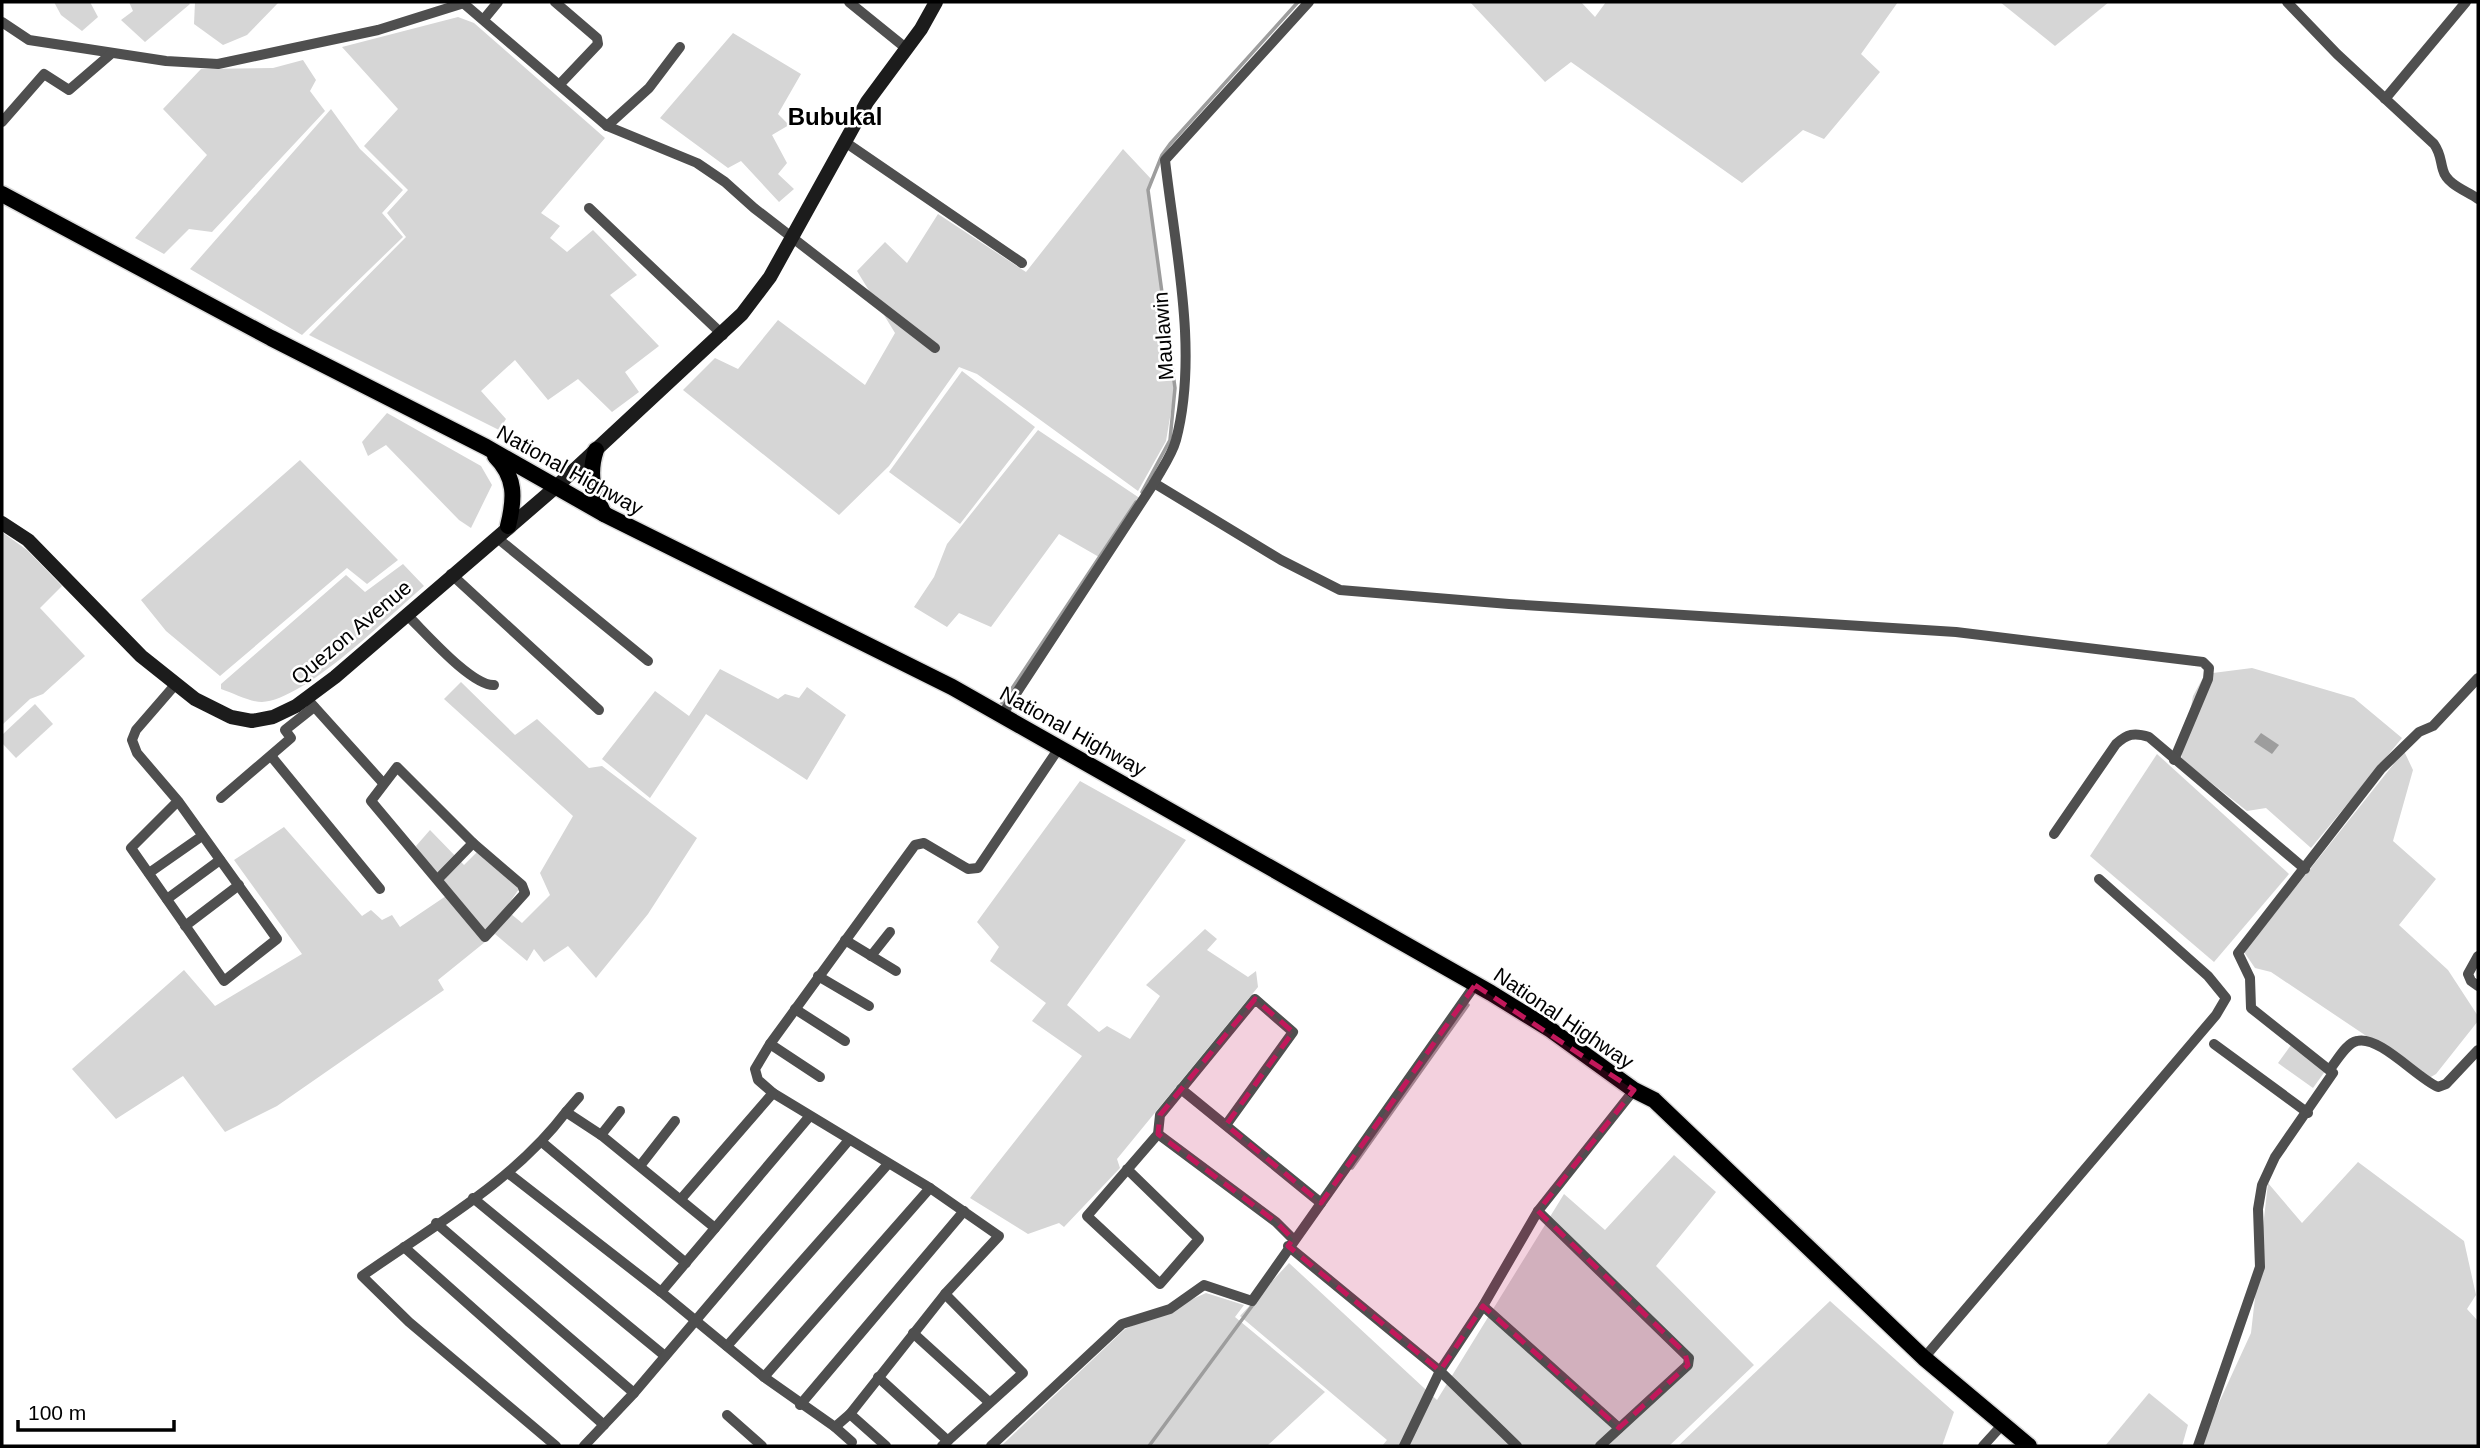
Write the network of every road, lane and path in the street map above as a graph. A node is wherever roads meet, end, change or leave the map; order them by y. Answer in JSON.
{"nodes":[{"id":1,"x":498,"y":2,"type":"edge"},
{"id":2,"x":555,"y":2,"type":"edge"},
{"id":3,"x":849,"y":2,"type":"edge"},
{"id":4,"x":936,"y":2,"type":"edge"},
{"id":5,"x":1309,"y":2,"type":"edge"},
{"id":6,"x":2287,"y":2,"type":"edge"},
{"id":7,"x":2466,"y":2,"type":"edge"},
{"id":8,"x":463,"y":3,"type":"edge"},
{"id":9,"x":484,"y":19,"type":"junction"},
{"id":10,"x":2,"y":22,"type":"edge"},
{"id":11,"x":680,"y":47,"type":"dead end"},
{"id":12,"x":907,"y":49,"type":"junction"},
{"id":13,"x":111,"y":53,"type":"junction"},
{"id":14,"x":561,"y":83,"type":"junction"},
{"id":15,"x":2385,"y":99,"type":"junction"},
{"id":16,"x":2,"y":122,"type":"edge"},
{"id":17,"x":607,"y":126,"type":"junction"},
{"id":18,"x":845,"y":142,"type":"junction"},
{"id":19,"x":2,"y":194,"type":"edge"},
{"id":20,"x":2478,"y":198,"type":"edge"},
{"id":21,"x":589,"y":208,"type":"dead end"},
{"id":22,"x":792,"y":237,"type":"junction"},
{"id":23,"x":1022,"y":263,"type":"dead end"},
{"id":24,"x":723,"y":335,"type":"junction"},
{"id":25,"x":935,"y":348,"type":"dead end"},
{"id":26,"x":486,"y":447,"type":"junction"},
{"id":27,"x":596,"y":450,"type":"junction"},
{"id":28,"x":1154,"y":483,"type":"junction"},
{"id":29,"x":557,"y":486,"type":"junction"},
{"id":30,"x":604,"y":514,"type":"junction"},
{"id":31,"x":2,"y":523,"type":"edge"},
{"id":32,"x":502,"y":531,"type":"junction"},
{"id":33,"x":452,"y":574,"type":"junction"},
{"id":34,"x":406,"y":614,"type":"junction"},
{"id":35,"x":648,"y":661,"type":"dead end"},
{"id":36,"x":2478,"y":678,"type":"edge"},
{"id":37,"x":175,"y":685,"type":"junction"},
{"id":38,"x":494,"y":685,"type":"dead end"},
{"id":39,"x":310,"y":703,"type":"junction"},
{"id":40,"x":599,"y":710,"type":"dead end"},
{"id":41,"x":1002,"y":715,"type":"junction"},
{"id":42,"x":1059,"y":748,"type":"junction"},
{"id":43,"x":271,"y":756,"type":"junction"},
{"id":44,"x":2174,"y":760,"type":"junction"},
{"id":45,"x":383,"y":783,"type":"junction"},
{"id":46,"x":221,"y":798,"type":"dead end"},
{"id":47,"x":178,"y":801,"type":"junction"},
{"id":48,"x":2054,"y":834,"type":"dead end"},
{"id":49,"x":202,"y":836,"type":"junction"},
{"id":50,"x":473,"y":843,"type":"junction"},
{"id":51,"x":220,"y":860,"type":"junction"},
{"id":52,"x":2305,"y":869,"type":"junction"},
{"id":53,"x":149,"y":873,"type":"junction"},
{"id":54,"x":438,"y":879,"type":"junction"},
{"id":55,"x":2099,"y":879,"type":"dead end"},
{"id":56,"x":239,"y":886,"type":"junction"},
{"id":57,"x":380,"y":889,"type":"dead end"},
{"id":58,"x":167,"y":899,"type":"junction"},
{"id":59,"x":185,"y":926,"type":"junction"},
{"id":60,"x":890,"y":932,"type":"dead end"},
{"id":61,"x":845,"y":940,"type":"junction"},
{"id":62,"x":871,"y":956,"type":"junction"},
{"id":63,"x":2478,"y":956,"type":"edge"},
{"id":64,"x":896,"y":971,"type":"dead end"},
{"id":65,"x":818,"y":976,"type":"junction"},
{"id":66,"x":1475,"y":985,"type":"junction"},
{"id":67,"x":2478,"y":986,"type":"edge"},
{"id":68,"x":869,"y":1006,"type":"dead end"},
{"id":69,"x":795,"y":1009,"type":"junction"},
{"id":70,"x":845,"y":1041,"type":"dead end"},
{"id":71,"x":770,"y":1044,"type":"junction"},
{"id":72,"x":2214,"y":1044,"type":"dead end"},
{"id":73,"x":2478,"y":1050,"type":"edge"},
{"id":74,"x":2330,"y":1069,"type":"junction"},
{"id":75,"x":820,"y":1077,"type":"dead end"},
{"id":76,"x":1181,"y":1090,"type":"junction"},
{"id":77,"x":1634,"y":1090,"type":"junction"},
{"id":78,"x":773,"y":1093,"type":"junction"},
{"id":79,"x":579,"y":1097,"type":"dead end"},
{"id":80,"x":620,"y":1111,"type":"dead end"},
{"id":81,"x":566,"y":1112,"type":"junction"},
{"id":82,"x":2308,"y":1113,"type":"junction"},
{"id":83,"x":809,"y":1117,"type":"junction"},
{"id":84,"x":675,"y":1121,"type":"dead end"},
{"id":85,"x":1226,"y":1125,"type":"junction"},
{"id":86,"x":1157,"y":1134,"type":"junction"},
{"id":87,"x":601,"y":1135,"type":"junction"},
{"id":88,"x":849,"y":1140,"type":"junction"},
{"id":89,"x":542,"y":1143,"type":"junction"},
{"id":90,"x":888,"y":1164,"type":"junction"},
{"id":91,"x":640,"y":1166,"type":"junction"},
{"id":92,"x":1127,"y":1169,"type":"junction"},
{"id":93,"x":508,"y":1173,"type":"junction"},
{"id":94,"x":930,"y":1188,"type":"junction"},
{"id":95,"x":473,"y":1198,"type":"junction"},
{"id":96,"x":681,"y":1199,"type":"junction"},
{"id":97,"x":1321,"y":1203,"type":"junction"},
{"id":98,"x":964,"y":1211,"type":"junction"},
{"id":99,"x":1538,"y":1211,"type":"junction"},
{"id":100,"x":436,"y":1223,"type":"junction"},
{"id":101,"x":715,"y":1228,"type":"junction"},
{"id":102,"x":1291,"y":1243,"type":"junction"},
{"id":103,"x":404,"y":1247,"type":"junction"},
{"id":104,"x":686,"y":1264,"type":"junction"},
{"id":105,"x":661,"y":1292,"type":"junction"},
{"id":106,"x":945,"y":1294,"type":"junction"},
{"id":107,"x":1483,"y":1306,"type":"junction"},
{"id":108,"x":694,"y":1321,"type":"junction"},
{"id":109,"x":914,"y":1333,"type":"junction"},
{"id":110,"x":727,"y":1346,"type":"junction"},
{"id":111,"x":665,"y":1356,"type":"junction"},
{"id":112,"x":1924,"y":1358,"type":"junction"},
{"id":113,"x":1440,"y":1371,"type":"junction"},
{"id":114,"x":764,"y":1377,"type":"junction"},
{"id":115,"x":878,"y":1377,"type":"junction"},
{"id":116,"x":634,"y":1393,"type":"junction"},
{"id":117,"x":989,"y":1402,"type":"junction"},
{"id":118,"x":800,"y":1405,"type":"junction"},
{"id":119,"x":850,"y":1414,"type":"junction"},
{"id":120,"x":727,"y":1415,"type":"dead end"},
{"id":121,"x":2003,"y":1424,"type":"junction"},
{"id":122,"x":604,"y":1425,"type":"junction"},
{"id":123,"x":835,"y":1427,"type":"junction"},
{"id":124,"x":1619,"y":1428,"type":"junction"},
{"id":125,"x":852,"y":1442,"type":"dead end"},
{"id":126,"x":945,"y":1443,"type":"edge"},
{"id":127,"x":756,"y":1444,"type":"edge"},
{"id":128,"x":556,"y":1446,"type":"edge"},
{"id":129,"x":584,"y":1446,"type":"edge"},
{"id":130,"x":886,"y":1446,"type":"edge"},
{"id":131,"x":991,"y":1446,"type":"edge"},
{"id":132,"x":1404,"y":1446,"type":"edge"},
{"id":133,"x":1517,"y":1446,"type":"edge"},
{"id":134,"x":1600,"y":1446,"type":"edge"},
{"id":135,"x":1983,"y":1446,"type":"edge"},
{"id":136,"x":2029,"y":1446,"type":"edge"},
{"id":137,"x":2198,"y":1446,"type":"edge"}],
"edges":[{"from":1,"to":9,"type":"street"},
{"from":2,"to":14,"type":"street"},
{"from":3,"to":12,"type":"street"},
{"from":4,"to":12,"type":"main road","name":"Quezon Avenue"},
{"from":5,"to":28,"type":"street","name":"Maulawin"},
{"from":6,"to":15,"type":"street"},
{"from":7,"to":15,"type":"street"},
{"from":8,"to":9,"type":"street"},
{"from":8,"to":13,"type":"street"},
{"from":9,"to":14,"type":"street"},
{"from":10,"to":13,"type":"street"},
{"from":11,"to":17,"type":"street"},
{"from":12,"to":18,"type":"main road","name":"Quezon Avenue"},
{"from":13,"to":16,"type":"street"},
{"from":14,"to":17,"type":"street"},
{"from":15,"to":20,"type":"street"},
{"from":17,"to":22,"type":"street"},
{"from":18,"to":22,"type":"main road","name":"Quezon Avenue"},
{"from":18,"to":23,"type":"street"},
{"from":19,"to":26,"type":"main road","name":"National Highway"},
{"from":21,"to":24,"type":"street"},
{"from":22,"to":24,"type":"main road","name":"Quezon Avenue"},
{"from":22,"to":25,"type":"street"},
{"from":24,"to":27,"type":"main road","name":"Quezon Avenue"},
{"from":26,"to":29,"type":"main road","name":"National Highway"},
{"from":26,"to":32,"type":"main road"},
{"from":27,"to":29,"type":"main road","name":"Quezon Avenue"},
{"from":27,"to":30,"type":"main road"},
{"from":28,"to":41,"type":"street","name":"Maulawin"},
{"from":28,"to":44,"type":"street"},
{"from":29,"to":30,"type":"main road","name":"National Highway"},
{"from":29,"to":32,"type":"main road","name":"Quezon Avenue"},
{"from":30,"to":41,"type":"main road","name":"National Highway"},
{"from":31,"to":37,"type":"main road","name":"Quezon Avenue"},
{"from":32,"to":33,"type":"main road","name":"Quezon Avenue"},
{"from":32,"to":35,"type":"street"},
{"from":33,"to":34,"type":"main road","name":"Quezon Avenue"},
{"from":33,"to":40,"type":"street"},
{"from":34,"to":38,"type":"street"},
{"from":34,"to":39,"type":"main road","name":"Quezon Avenue"},
{"from":36,"to":52,"type":"street"},
{"from":37,"to":39,"type":"main road","name":"Quezon Avenue"},
{"from":37,"to":47,"type":"street"},
{"from":39,"to":43,"type":"street"},
{"from":39,"to":45,"type":"street"},
{"from":41,"to":42,"type":"main road","name":"National Highway"},
{"from":42,"to":61,"type":"street"},
{"from":42,"to":66,"type":"main road","name":"National Highway"},
{"from":43,"to":46,"type":"street"},
{"from":43,"to":57,"type":"street"},
{"from":44,"to":48,"type":"street"},
{"from":44,"to":52,"type":"street"},
{"from":45,"to":50,"type":"street"},
{"from":45,"to":54,"type":"street"},
{"from":47,"to":49,"type":"street"},
{"from":47,"to":53,"type":"street"},
{"from":49,"to":51,"type":"street"},
{"from":49,"to":53,"type":"street"},
{"from":50,"to":54,"type":"street"},
{"from":50,"to":54,"type":"street"},
{"from":51,"to":56,"type":"street"},
{"from":51,"to":58,"type":"street"},
{"from":52,"to":74,"type":"street"},
{"from":53,"to":58,"type":"street"},
{"from":55,"to":112,"type":"street"},
{"from":56,"to":59,"type":"street"},
{"from":56,"to":59,"type":"street"},
{"from":58,"to":59,"type":"street"},
{"from":60,"to":62,"type":"street"},
{"from":61,"to":62,"type":"street"},
{"from":61,"to":65,"type":"street"},
{"from":62,"to":64,"type":"street"},
{"from":63,"to":67,"type":"street"},
{"from":65,"to":68,"type":"street"},
{"from":65,"to":69,"type":"street"},
{"from":66,"to":77,"type":"main road","name":"National Highway"},
{"from":66,"to":97,"type":"street"},
{"from":69,"to":70,"type":"street"},
{"from":69,"to":71,"type":"street"},
{"from":71,"to":75,"type":"street"},
{"from":71,"to":78,"type":"street"},
{"from":72,"to":82,"type":"street"},
{"from":73,"to":74,"type":"street"},
{"from":74,"to":82,"type":"street"},
{"from":76,"to":85,"type":"street"},
{"from":76,"to":85,"type":"street"},
{"from":76,"to":86,"type":"street"},
{"from":77,"to":99,"type":"street"},
{"from":77,"to":112,"type":"main road","name":"National Highway"},
{"from":78,"to":83,"type":"street"},
{"from":78,"to":96,"type":"street"},
{"from":79,"to":81,"type":"street"},
{"from":80,"to":87,"type":"street"},
{"from":81,"to":87,"type":"street"},
{"from":81,"to":89,"type":"street"},
{"from":82,"to":137,"type":"street"},
{"from":83,"to":88,"type":"street"},
{"from":83,"to":101,"type":"street"},
{"from":84,"to":91,"type":"street"},
{"from":85,"to":97,"type":"street"},
{"from":86,"to":92,"type":"street"},
{"from":86,"to":102,"type":"street"},
{"from":87,"to":91,"type":"street"},
{"from":88,"to":90,"type":"street"},
{"from":88,"to":108,"type":"street"},
{"from":89,"to":93,"type":"street"},
{"from":89,"to":104,"type":"street"},
{"from":90,"to":94,"type":"street"},
{"from":90,"to":110,"type":"street"},
{"from":91,"to":96,"type":"street"},
{"from":92,"to":92,"type":"street"},
{"from":93,"to":95,"type":"street"},
{"from":93,"to":105,"type":"street"},
{"from":94,"to":98,"type":"street"},
{"from":94,"to":114,"type":"street"},
{"from":95,"to":100,"type":"street"},
{"from":95,"to":111,"type":"street"},
{"from":96,"to":101,"type":"street"},
{"from":97,"to":102,"type":"street"},
{"from":98,"to":106,"type":"street"},
{"from":98,"to":118,"type":"street"},
{"from":99,"to":107,"type":"street"},
{"from":99,"to":124,"type":"street"},
{"from":100,"to":103,"type":"street"},
{"from":100,"to":116,"type":"street"},
{"from":101,"to":104,"type":"street"},
{"from":102,"to":113,"type":"street"},
{"from":102,"to":131,"type":"street"},
{"from":103,"to":122,"type":"street"},
{"from":103,"to":128,"type":"street"},
{"from":104,"to":105,"type":"street"},
{"from":105,"to":108,"type":"street"},
{"from":106,"to":109,"type":"street"},
{"from":106,"to":117,"type":"street"},
{"from":107,"to":113,"type":"street"},
{"from":107,"to":124,"type":"street"},
{"from":108,"to":110,"type":"street"},
{"from":108,"to":111,"type":"street"},
{"from":109,"to":115,"type":"street"},
{"from":109,"to":117,"type":"street"},
{"from":110,"to":114,"type":"street"},
{"from":111,"to":116,"type":"street"},
{"from":112,"to":121,"type":"main road","name":"National Highway"},
{"from":113,"to":132,"type":"street"},
{"from":113,"to":133,"type":"street"},
{"from":114,"to":118,"type":"street"},
{"from":115,"to":119,"type":"street"},
{"from":115,"to":126,"type":"street"},
{"from":116,"to":122,"type":"street"},
{"from":117,"to":126,"type":"street"},
{"from":118,"to":123,"type":"street"},
{"from":119,"to":123,"type":"street"},
{"from":119,"to":130,"type":"street"},
{"from":120,"to":127,"type":"street"},
{"from":121,"to":135,"type":"street"},
{"from":121,"to":136,"type":"main road","name":"National Highway"},
{"from":122,"to":129,"type":"street"},
{"from":123,"to":125,"type":"street"},
{"from":124,"to":134,"type":"street"}]}
